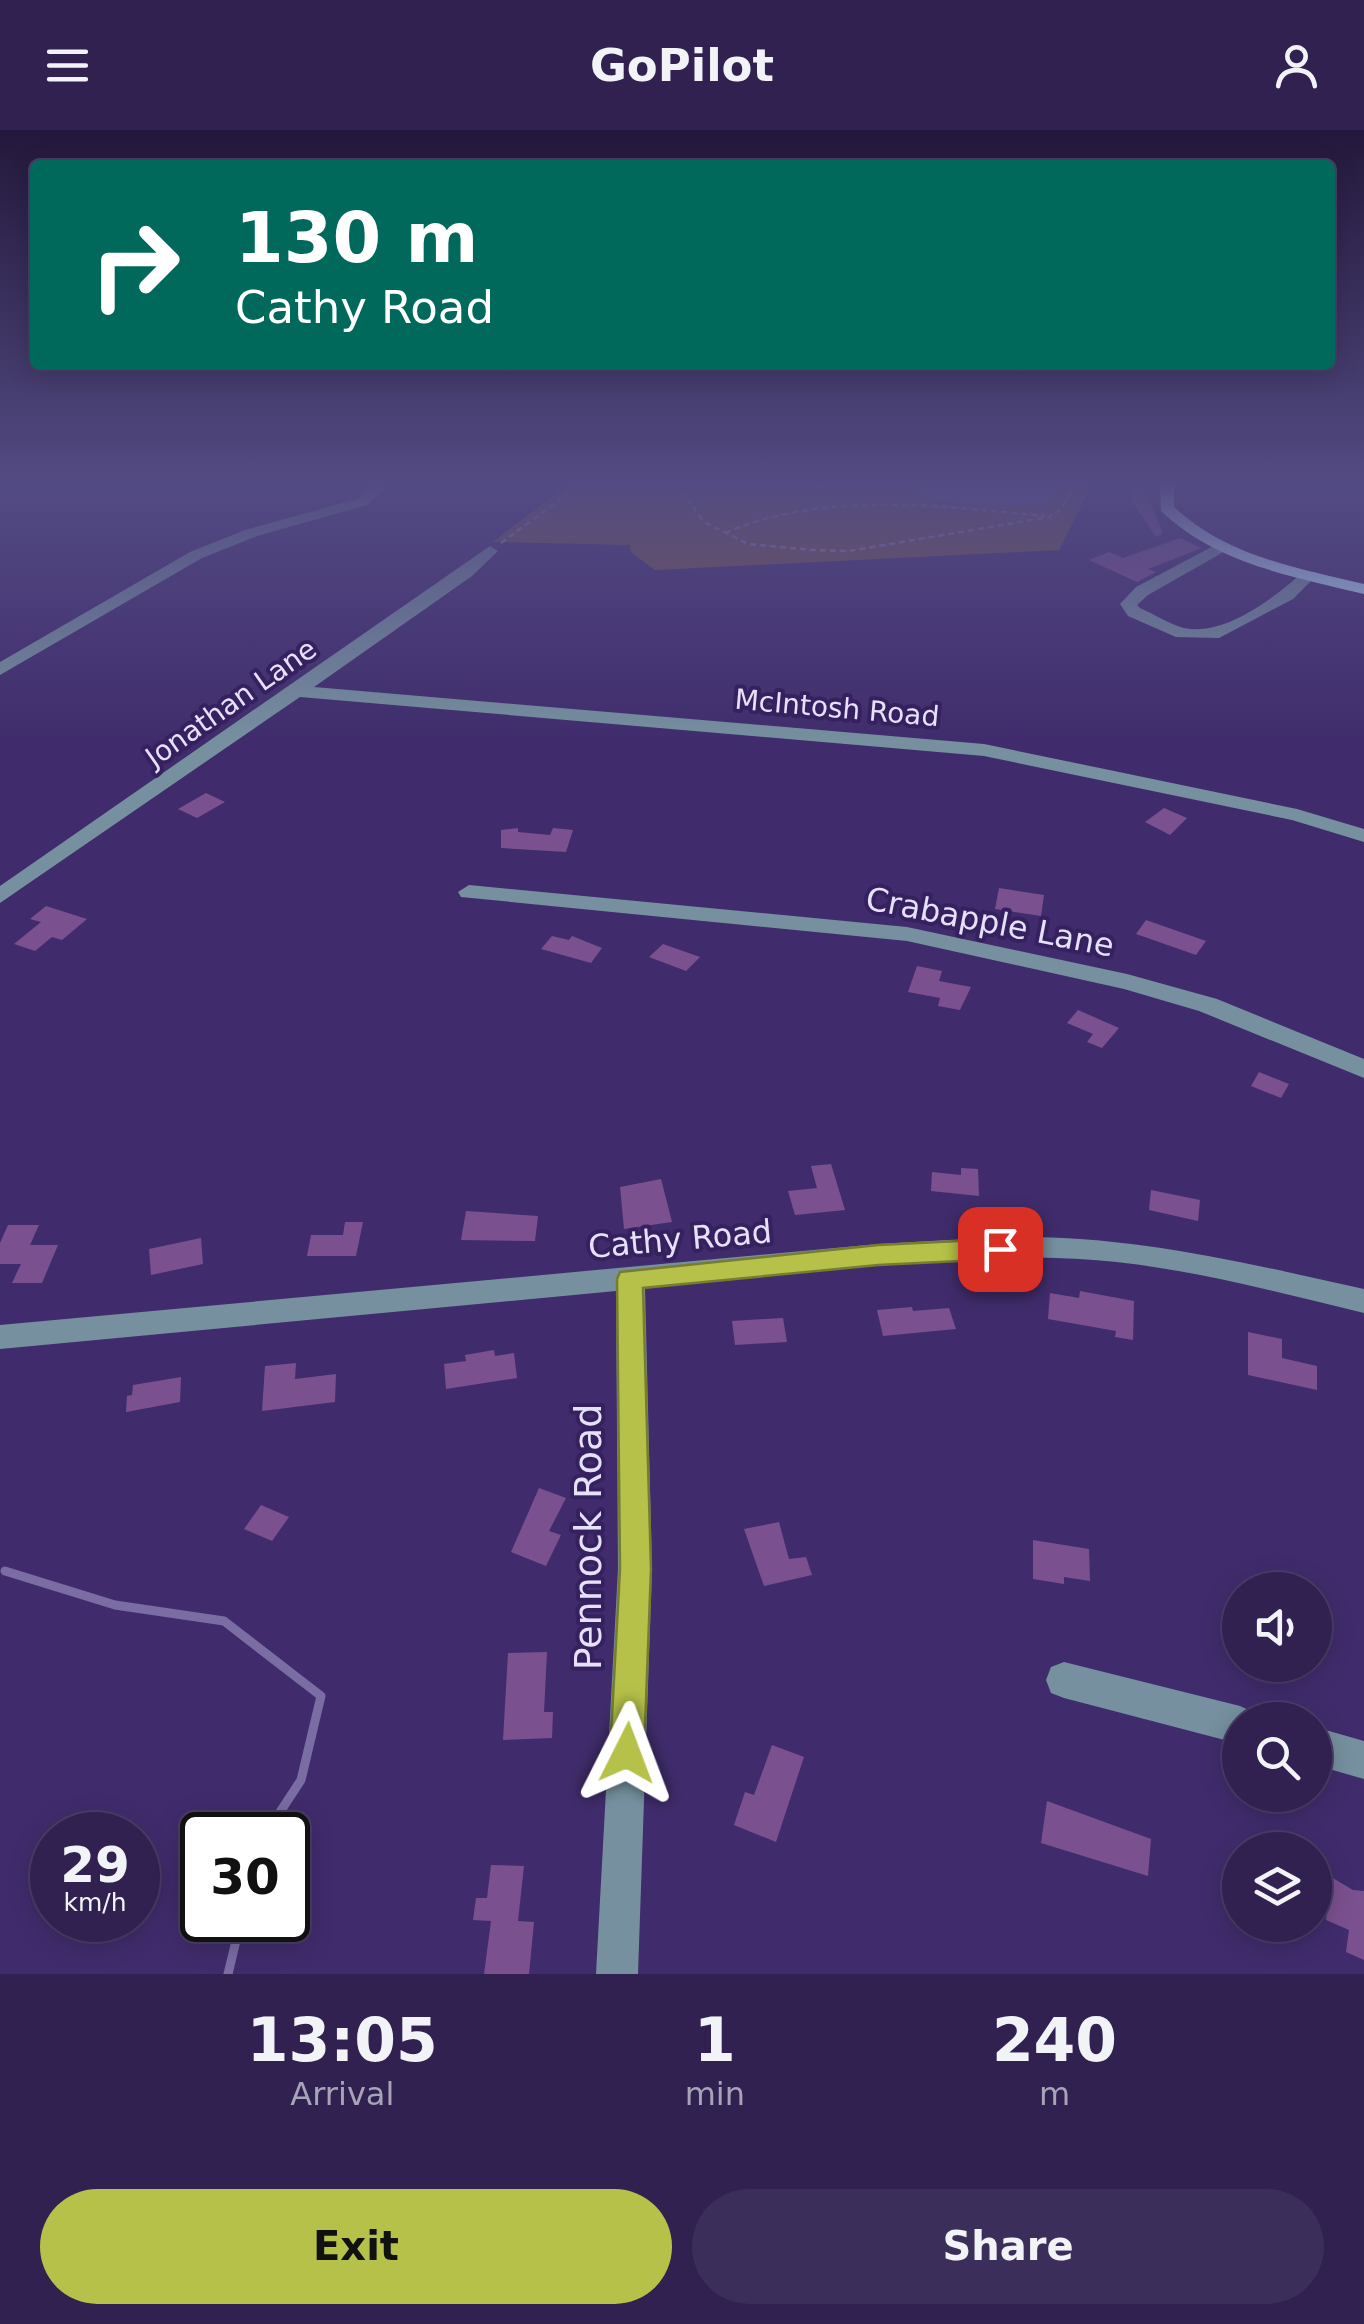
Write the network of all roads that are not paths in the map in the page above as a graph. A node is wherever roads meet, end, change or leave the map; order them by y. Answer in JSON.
{"nodes":[{"id":1,"x":170,"y":570,"type":"edge"},
{"id":2,"x":469,"y":570,"type":"edge"},
{"id":3,"x":1178,"y":570,"type":"edge"},
{"id":4,"x":1297,"y":570,"type":"edge"},
{"id":5,"x":1309,"y":574,"type":"junction"},
{"id":6,"x":1364,"y":588,"type":"edge"},
{"id":7,"x":0,"y":670,"type":"edge"},
{"id":8,"x":297,"y":691,"type":"junction"},
{"id":9,"x":1364,"y":836,"type":"edge"},
{"id":10,"x":469,"y":892,"type":"dead end"},
{"id":11,"x":0,"y":896,"type":"edge"},
{"id":12,"x":1364,"y":1069,"type":"edge"},
{"id":13,"x":630,"y":1279,"type":"junction"},
{"id":14,"x":1364,"y":1302,"type":"edge"},
{"id":15,"x":0,"y":1337,"type":"edge"},
{"id":16,"x":1064,"y":1680,"type":"dead end"},
{"id":17,"x":1222,"y":1721,"type":"edge"},
{"id":18,"x":1332,"y":1751,"type":"edge"},
{"id":19,"x":1364,"y":1760,"type":"edge"},
{"id":20,"x":617,"y":1974,"type":"edge"}],
"edges":[{"from":1,"to":7,"type":"street"},
{"from":2,"to":8,"type":"street","name":"Jonathan Lane"},
{"from":3,"to":5,"type":"street"},
{"from":4,"to":5,"type":"main road"},
{"from":5,"to":6,"type":"main road"},
{"from":8,"to":9,"type":"street","name":"McIntosh Road"},
{"from":8,"to":11,"type":"street","name":"Jonathan Lane"},
{"from":10,"to":12,"type":"street","name":"Crabapple Lane"},
{"from":13,"to":14,"type":"street","name":"Cathy Road"},
{"from":13,"to":15,"type":"street","name":"Cathy Road"},
{"from":13,"to":20,"type":"street","name":"Pennock Road"},
{"from":16,"to":17,"type":"street"},
{"from":18,"to":19,"type":"street"}]}
